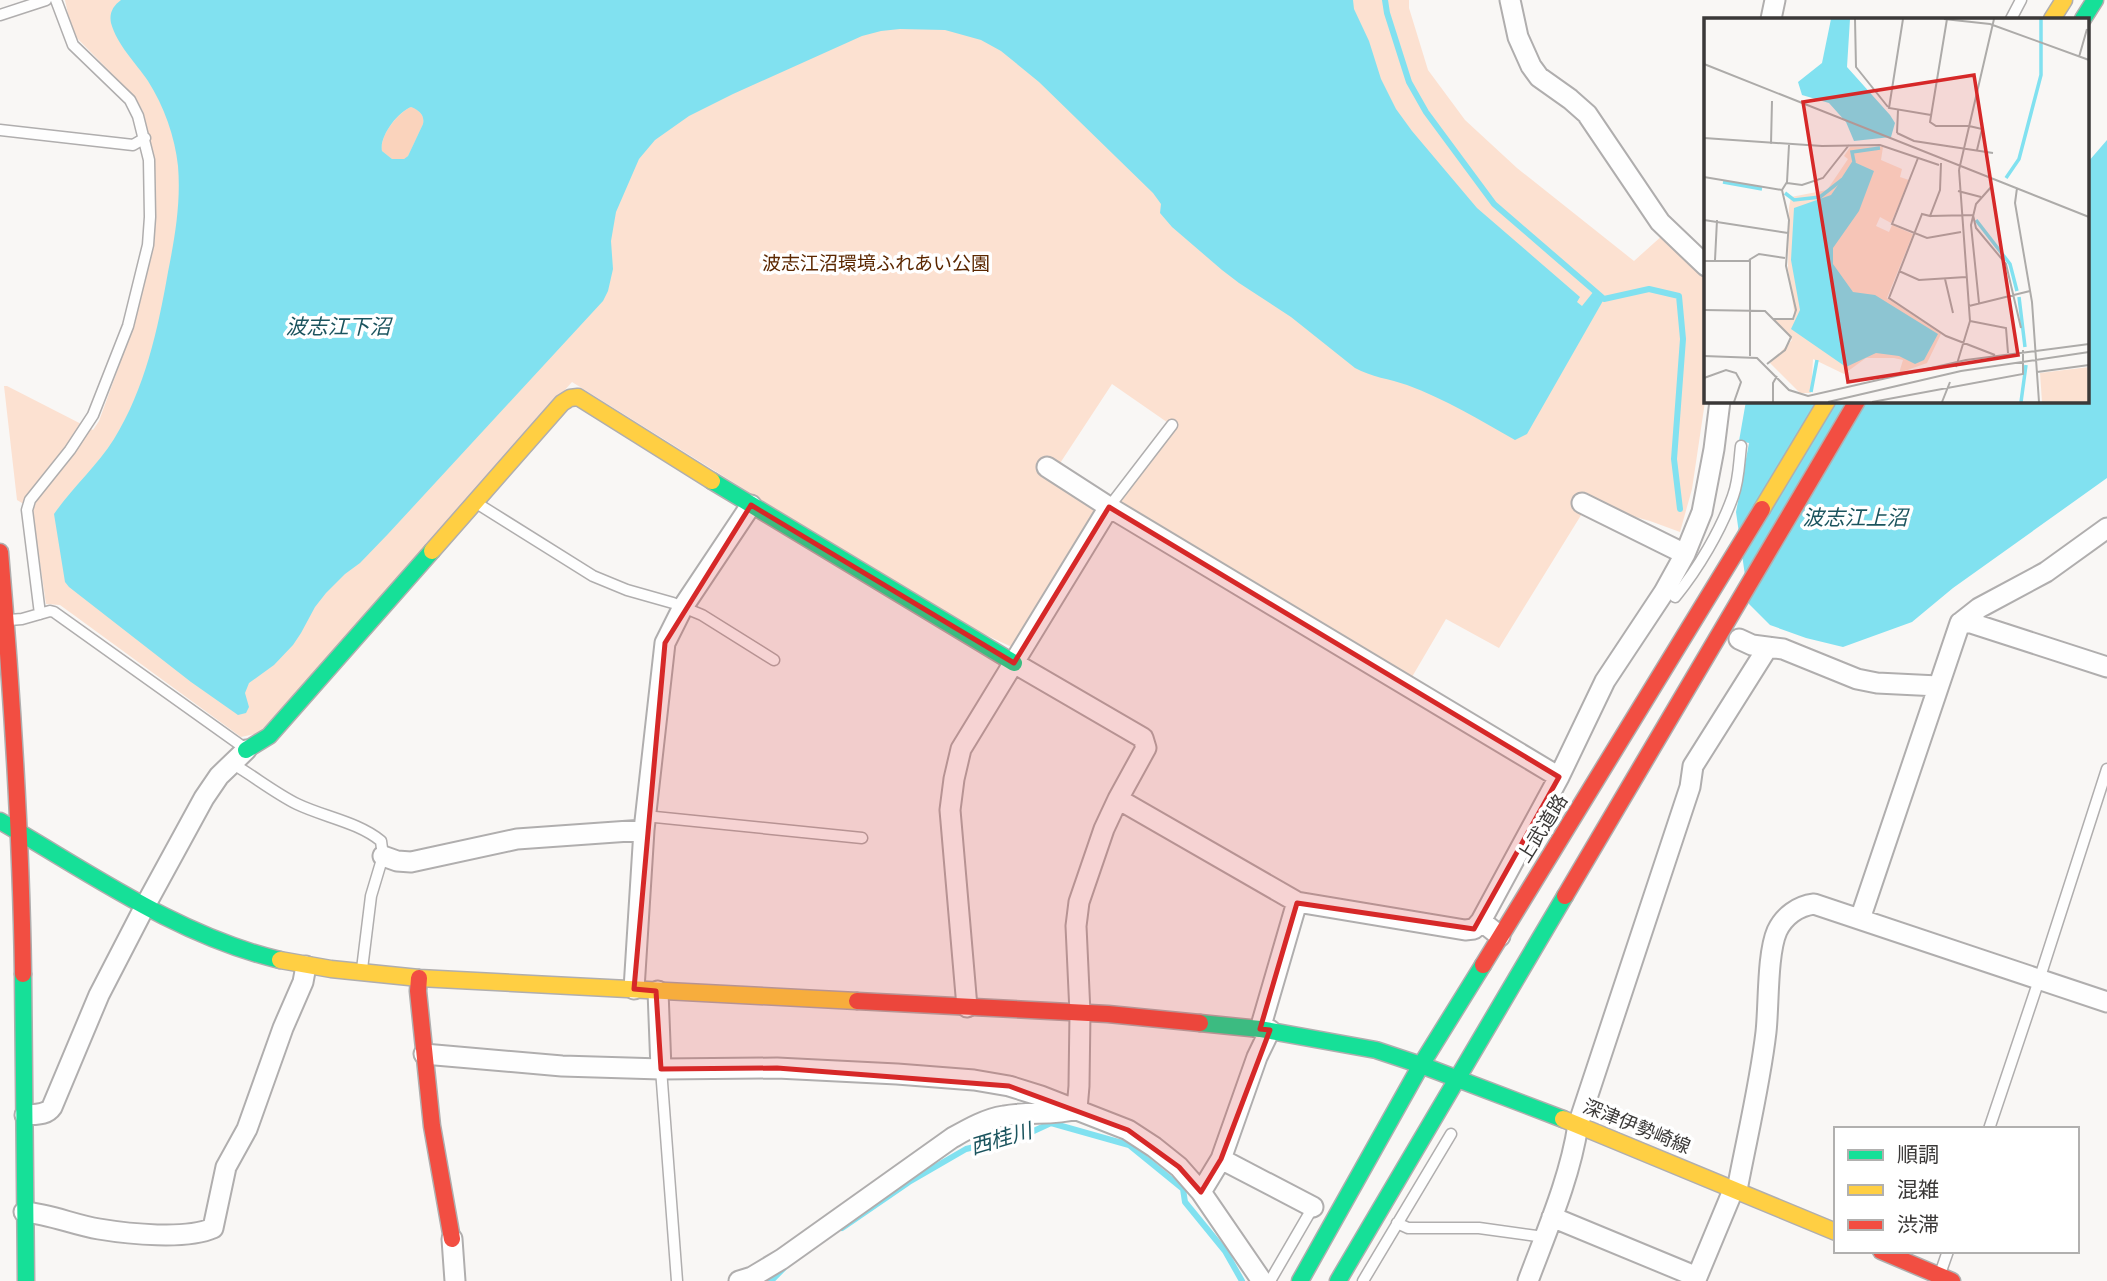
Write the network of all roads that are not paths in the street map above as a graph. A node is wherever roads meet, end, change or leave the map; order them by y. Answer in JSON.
{"nodes":[{"id":1,"x":46,"y":0,"type":"edge"},
{"id":2,"x":56,"y":0,"type":"edge"},
{"id":3,"x":1510,"y":0,"type":"edge"},
{"id":4,"x":1775,"y":0,"type":"edge"},
{"id":5,"x":2021,"y":0,"type":"edge"},
{"id":6,"x":2064,"y":0,"type":"edge"},
{"id":7,"x":2095,"y":0,"type":"edge"},
{"id":8,"x":0,"y":15,"type":"edge"},
{"id":9,"x":1771,"y":18,"type":"edge"},
{"id":10,"x":2012,"y":18,"type":"edge"},
{"id":11,"x":2053,"y":18,"type":"edge"},
{"id":12,"x":2084,"y":18,"type":"edge"},
{"id":13,"x":0,"y":130,"type":"edge"},
{"id":14,"x":145,"y":138,"type":"junction"},
{"id":15,"x":1704,"y":264,"type":"edge"},
{"id":16,"x":1720,"y":402,"type":"edge"},
{"id":17,"x":1825,"y":402,"type":"edge"},
{"id":18,"x":1856,"y":402,"type":"edge"},
{"id":19,"x":1172,"y":425,"type":"dead end"},
{"id":20,"x":1741,"y":446,"type":"dead end"},
{"id":21,"x":1047,"y":467,"type":"dead end"},
{"id":22,"x":475,"y":502,"type":"junction"},
{"id":23,"x":1582,"y":503,"type":"dead end"},
{"id":24,"x":751,"y":505,"type":"junction"},
{"id":25,"x":1109,"y":507,"type":"junction"},
{"id":26,"x":2107,"y":528,"type":"edge"},
{"id":27,"x":0,"y":552,"type":"edge"},
{"id":28,"x":1685,"y":554,"type":"junction"},
{"id":29,"x":1673,"y":596,"type":"junction"},
{"id":30,"x":683,"y":607,"type":"junction"},
{"id":31,"x":40,"y":614,"type":"junction"},
{"id":32,"x":6,"y":620,"type":"junction"},
{"id":33,"x":1960,"y":623,"type":"junction"},
{"id":34,"x":1739,"y":639,"type":"dead end"},
{"id":35,"x":1768,"y":647,"type":"junction"},
{"id":36,"x":774,"y":660,"type":"dead end"},
{"id":37,"x":1014,"y":663,"type":"junction"},
{"id":38,"x":2107,"y":667,"type":"edge"},
{"id":39,"x":1938,"y":686,"type":"junction"},
{"id":40,"x":239,"y":757,"type":"junction"},
{"id":41,"x":2107,"y":769,"type":"edge"},
{"id":42,"x":1559,"y":777,"type":"junction"},
{"id":43,"x":1118,"y":799,"type":"junction"},
{"id":44,"x":0,"y":821,"type":"edge"},
{"id":45,"x":645,"y":823,"type":"junction"},
{"id":46,"x":18,"y":831,"type":"junction"},
{"id":47,"x":862,"y":838,"type":"dead end"},
{"id":48,"x":383,"y":856,"type":"junction"},
{"id":49,"x":1297,"y":902,"type":"junction"},
{"id":50,"x":145,"y":906,"type":"junction"},
{"id":51,"x":1860,"y":919,"type":"junction"},
{"id":52,"x":1481,"y":921,"type":"junction"},
{"id":53,"x":1500,"y":936,"type":"junction"},
{"id":54,"x":306,"y":966,"type":"junction"},
{"id":55,"x":361,"y":973,"type":"junction"},
{"id":56,"x":419,"y":978,"type":"junction"},
{"id":57,"x":2039,"y":980,"type":"junction"},
{"id":58,"x":634,"y":989,"type":"junction"},
{"id":59,"x":658,"y":991,"type":"junction"},
{"id":60,"x":2107,"y":1002,"type":"edge"},
{"id":61,"x":967,"y":1007,"type":"junction"},
{"id":62,"x":1080,"y":1013,"type":"junction"},
{"id":63,"x":1265,"y":1030,"type":"junction"},
{"id":64,"x":424,"y":1054,"type":"junction"},
{"id":65,"x":1421,"y":1065,"type":"junction"},
{"id":66,"x":661,"y":1069,"type":"junction"},
{"id":67,"x":1457,"y":1079,"type":"junction"},
{"id":68,"x":1077,"y":1110,"type":"junction"},
{"id":69,"x":25,"y":1115,"type":"junction"},
{"id":70,"x":1578,"y":1125,"type":"junction"},
{"id":71,"x":1990,"y":1127,"type":"edge"},
{"id":72,"x":1451,"y":1134,"type":"dead end"},
{"id":73,"x":1221,"y":1159,"type":"junction"},
{"id":74,"x":1735,"y":1189,"type":"junction"},
{"id":75,"x":1201,"y":1192,"type":"junction"},
{"id":76,"x":1313,"y":1207,"type":"joint"},
{"id":77,"x":24,"y":1212,"type":"junction"},
{"id":78,"x":1552,"y":1217,"type":"junction"},
{"id":79,"x":1397,"y":1223,"type":"junction"},
{"id":80,"x":1834,"y":1231,"type":"edge"},
{"id":81,"x":1544,"y":1237,"type":"junction"},
{"id":82,"x":452,"y":1240,"type":"joint"},
{"id":83,"x":1358,"y":1248,"type":"junction"},
{"id":84,"x":1885,"y":1253,"type":"edge"},
{"id":85,"x":1948,"y":1253,"type":"edge"},
{"id":86,"x":1375,"y":1260,"type":"junction"},
{"id":87,"x":1280,"y":1266,"type":"junction"},
{"id":88,"x":1943,"y":1279,"type":"edge"},
{"id":89,"x":26,"y":1281,"type":"edge"},
{"id":90,"x":456,"y":1281,"type":"edge"},
{"id":91,"x":677,"y":1281,"type":"edge"},
{"id":92,"x":739,"y":1281,"type":"edge"},
{"id":93,"x":1262,"y":1281,"type":"edge"},
{"id":94,"x":1270,"y":1281,"type":"edge"},
{"id":95,"x":1300,"y":1281,"type":"edge"},
{"id":96,"x":1338,"y":1281,"type":"edge"},
{"id":97,"x":1363,"y":1281,"type":"edge"},
{"id":98,"x":1528,"y":1281,"type":"edge"}],
"edges":[{"from":1,"to":8,"type":"lane"},
{"from":2,"to":14,"type":"lane"},
{"from":3,"to":15,"type":"street"},
{"from":4,"to":9,"type":"street"},
{"from":5,"to":10,"type":"lane"},
{"from":6,"to":11,"type":"main road"},
{"from":7,"to":12,"type":"main road"},
{"from":13,"to":14,"type":"lane"},
{"from":14,"to":31,"type":"lane"},
{"from":16,"to":28,"type":"street"},
{"from":17,"to":53,"type":"main road","name":"上武道路"},
{"from":18,"to":67,"type":"main road"},
{"from":19,"to":25,"type":"lane"},
{"from":20,"to":29,"type":"lane"},
{"from":21,"to":25,"type":"street"},
{"from":22,"to":24,"type":"main road"},
{"from":22,"to":30,"type":"lane"},
{"from":22,"to":40,"type":"main road"},
{"from":23,"to":28,"type":"street"},
{"from":24,"to":30,"type":"street"},
{"from":24,"to":37,"type":"main road"},
{"from":25,"to":37,"type":"street"},
{"from":25,"to":42,"type":"street"},
{"from":26,"to":33,"type":"street"},
{"from":27,"to":32,"type":"main road"},
{"from":28,"to":29,"type":"street"},
{"from":29,"to":42,"type":"street"},
{"from":30,"to":36,"type":"lane"},
{"from":30,"to":45,"type":"street"},
{"from":31,"to":32,"type":"lane"},
{"from":31,"to":40,"type":"lane"},
{"from":32,"to":46,"type":"main road"},
{"from":33,"to":38,"type":"street"},
{"from":33,"to":39,"type":"street"},
{"from":34,"to":35,"type":"street"},
{"from":35,"to":39,"type":"street"},
{"from":35,"to":70,"type":"street"},
{"from":37,"to":43,"type":"street"},
{"from":37,"to":61,"type":"street"},
{"from":39,"to":51,"type":"street"},
{"from":40,"to":48,"type":"lane"},
{"from":40,"to":50,"type":"street"},
{"from":41,"to":57,"type":"lane"},
{"from":42,"to":52,"type":"street"},
{"from":43,"to":49,"type":"street"},
{"from":43,"to":62,"type":"street"},
{"from":44,"to":46,"type":"main road","name":"深津伊勢崎線"},
{"from":45,"to":47,"type":"lane"},
{"from":45,"to":48,"type":"street"},
{"from":45,"to":58,"type":"street"},
{"from":46,"to":50,"type":"main road","name":"深津伊勢崎線"},
{"from":46,"to":69,"type":"main road"},
{"from":48,"to":55,"type":"lane"},
{"from":49,"to":52,"type":"street"},
{"from":49,"to":63,"type":"street"},
{"from":50,"to":54,"type":"main road","name":"深津伊勢崎線"},
{"from":50,"to":69,"type":"street"},
{"from":51,"to":57,"type":"street"},
{"from":51,"to":74,"type":"street"},
{"from":52,"to":53,"type":"street"},
{"from":53,"to":65,"type":"main road","name":"上武道路"},
{"from":54,"to":55,"type":"main road","name":"深津伊勢崎線"},
{"from":54,"to":77,"type":"street"},
{"from":55,"to":56,"type":"main road","name":"深津伊勢崎線"},
{"from":56,"to":58,"type":"main road","name":"深津伊勢崎線"},
{"from":56,"to":64,"type":"main road"},
{"from":57,"to":60,"type":"street"},
{"from":57,"to":71,"type":"lane"},
{"from":58,"to":59,"type":"main road","name":"深津伊勢崎線"},
{"from":59,"to":61,"type":"main road","name":"深津伊勢崎線"},
{"from":59,"to":66,"type":"street"},
{"from":61,"to":62,"type":"main road","name":"深津伊勢崎線"},
{"from":62,"to":63,"type":"main road","name":"深津伊勢崎線"},
{"from":62,"to":68,"type":"street"},
{"from":63,"to":65,"type":"main road","name":"深津伊勢崎線"},
{"from":63,"to":73,"type":"street"},
{"from":64,"to":66,"type":"street"},
{"from":64,"to":82,"type":"main road"},
{"from":65,"to":67,"type":"main road","name":"深津伊勢崎線"},
{"from":65,"to":95,"type":"main road","name":"上武道路"},
{"from":66,"to":68,"type":"street"},
{"from":66,"to":91,"type":"lane"},
{"from":67,"to":70,"type":"main road","name":"深津伊勢崎線"},
{"from":67,"to":83,"type":"main road"},
{"from":68,"to":75,"type":"street"},
{"from":68,"to":92,"type":"street"},
{"from":69,"to":77,"type":"main road"},
{"from":70,"to":74,"type":"main road","name":"深津伊勢崎線"},
{"from":70,"to":78,"type":"street"},
{"from":72,"to":79,"type":"lane"},
{"from":73,"to":75,"type":"street"},
{"from":73,"to":76,"type":"street"},
{"from":74,"to":78,"type":"street"},
{"from":74,"to":80,"type":"main road","name":"深津伊勢崎線"},
{"from":75,"to":93,"type":"street"},
{"from":76,"to":87,"type":"lane"},
{"from":77,"to":89,"type":"main road"},
{"from":78,"to":81,"type":"street"},
{"from":79,"to":81,"type":"lane"},
{"from":79,"to":86,"type":"lane"},
{"from":81,"to":98,"type":"street"},
{"from":82,"to":90,"type":"street"},
{"from":83,"to":86,"type":"lane"},
{"from":83,"to":96,"type":"main road"},
{"from":84,"to":88,"type":"main road"},
{"from":85,"to":88,"type":"lane"},
{"from":86,"to":97,"type":"lane"},
{"from":87,"to":94,"type":"lane"},
{"from":87,"to":95,"type":"lane"}]}
